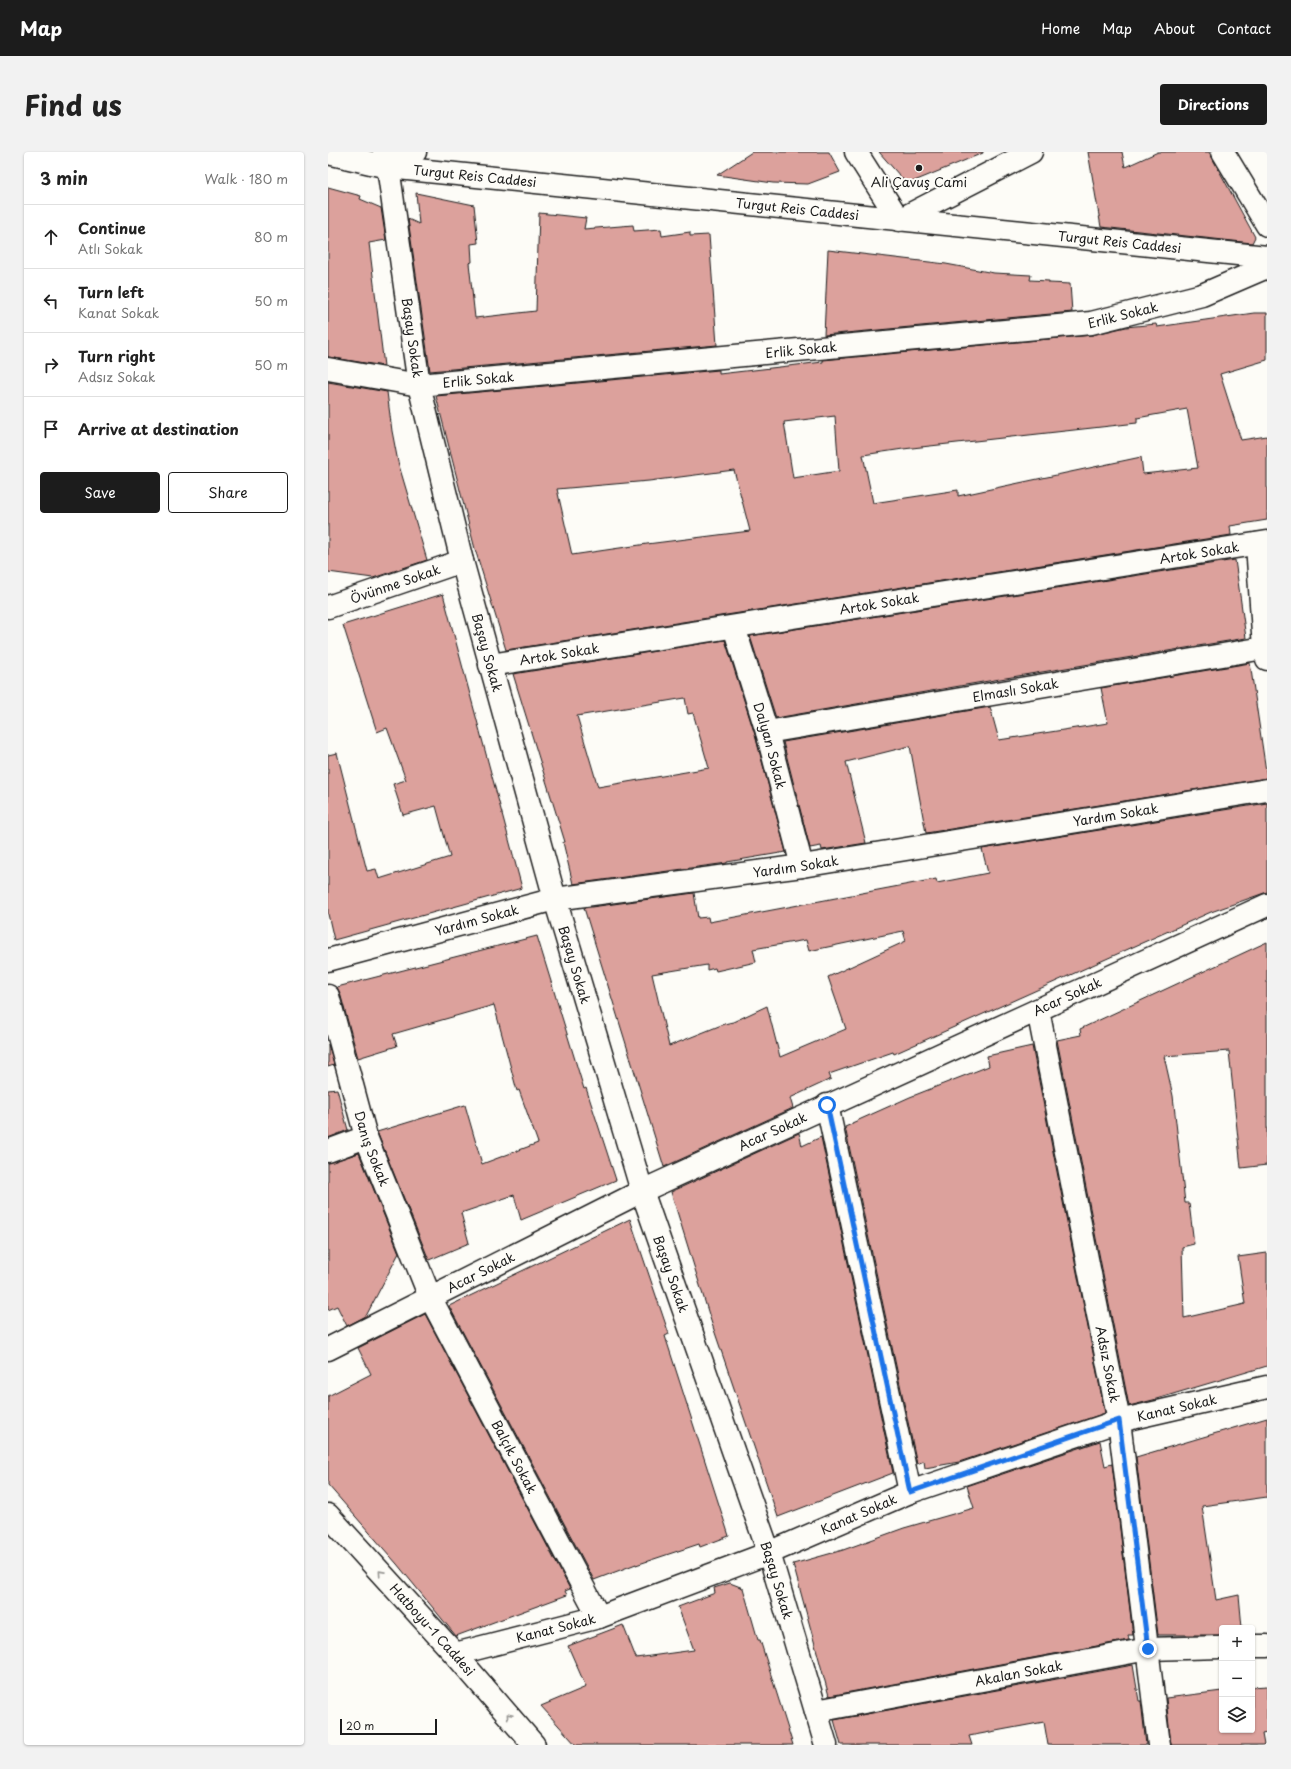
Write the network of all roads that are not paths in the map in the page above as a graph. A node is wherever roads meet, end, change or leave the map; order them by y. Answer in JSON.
{"nodes":[{"id":1,"x":415,"y":152,"type":"edge"},
{"id":2,"x":856,"y":152,"type":"edge"},
{"id":3,"x":1031,"y":152,"type":"edge"},
{"id":4,"x":1223,"y":152,"type":"edge"},
{"id":5,"x":328,"y":153,"type":"edge"},
{"id":6,"x":386,"y":159,"type":"edge"},
{"id":7,"x":900,"y":220,"type":"junction"},
{"id":8,"x":1267,"y":224,"type":"edge"},
{"id":9,"x":1267,"y":256,"type":"edge"},
{"id":10,"x":1267,"y":267,"type":"edge"},
{"id":11,"x":328,"y":369,"type":"edge"},
{"id":12,"x":419,"y":385,"type":"junction"},
{"id":13,"x":1262,"y":543,"type":"edge"},
{"id":14,"x":462,"y":561,"type":"junction"},
{"id":15,"x":328,"y":607,"type":"edge"},
{"id":16,"x":734,"y":627,"type":"junction"},
{"id":17,"x":1266,"y":654,"type":"edge"},
{"id":18,"x":490,"y":665,"type":"junction"},
{"id":19,"x":767,"y":732,"type":"junction"},
{"id":20,"x":1267,"y":790,"type":"edge"},
{"id":21,"x":802,"y":866,"type":"junction"},
{"id":22,"x":555,"y":899,"type":"junction"},
{"id":23,"x":1267,"y":905,"type":"edge"},
{"id":24,"x":328,"y":960,"type":"edge"},
{"id":25,"x":328,"y":996,"type":"edge"},
{"id":26,"x":1038,"y":1010,"type":"junction"},
{"id":27,"x":827,"y":1105,"type":"junction"},
{"id":28,"x":366,"y":1137,"type":"junction"},
{"id":29,"x":328,"y":1151,"type":"edge"},
{"id":30,"x":642,"y":1191,"type":"junction"},
{"id":31,"x":430,"y":1297,"type":"junction"},
{"id":32,"x":328,"y":1349,"type":"edge"},
{"id":33,"x":1267,"y":1387,"type":"edge"},
{"id":34,"x":1119,"y":1420,"type":"junction"},
{"id":35,"x":910,"y":1492,"type":"junction"},
{"id":36,"x":328,"y":1515,"type":"edge"},
{"id":37,"x":769,"y":1553,"type":"junction"},
{"id":38,"x":599,"y":1617,"type":"junction"},
{"id":39,"x":1255,"y":1646,"type":"edge"},
{"id":40,"x":1267,"y":1646,"type":"edge"},
{"id":41,"x":1219,"y":1647,"type":"edge"},
{"id":42,"x":1148,"y":1649,"type":"junction"},
{"id":43,"x":454,"y":1654,"type":"junction"},
{"id":44,"x":816,"y":1711,"type":"junction"},
{"id":45,"x":534,"y":1745,"type":"edge"},
{"id":46,"x":826,"y":1745,"type":"edge"},
{"id":47,"x":1159,"y":1745,"type":"edge"}],
"edges":[{"from":1,"to":6,"type":"street"},
{"from":2,"to":7,"type":"street"},
{"from":3,"to":7,"type":"street"},
{"from":4,"to":8,"type":"street"},
{"from":5,"to":6,"type":"street","name":"Turgut Reis Caddesi"},
{"from":6,"to":7,"type":"street","name":"Turgut Reis Caddesi"},
{"from":6,"to":12,"type":"street","name":"Başay Sokak"},
{"from":7,"to":9,"type":"street","name":"Turgut Reis Caddesi"},
{"from":10,"to":12,"type":"street","name":"Erlik Sokak"},
{"from":11,"to":12,"type":"street","name":"Erlik Sokak"},
{"from":12,"to":14,"type":"street","name":"Başay Sokak"},
{"from":13,"to":16,"type":"street","name":"Artok Sokak"},
{"from":13,"to":17,"type":"street"},
{"from":14,"to":15,"type":"street","name":"Övünme Sokak"},
{"from":14,"to":18,"type":"street","name":"Başay Sokak"},
{"from":16,"to":18,"type":"street","name":"Artok Sokak"},
{"from":16,"to":19,"type":"street","name":"Dalyan Sokak"},
{"from":17,"to":19,"type":"street","name":"Elmaslı Sokak"},
{"from":18,"to":22,"type":"street","name":"Başay Sokak"},
{"from":19,"to":21,"type":"street","name":"Dalyan Sokak"},
{"from":20,"to":21,"type":"street","name":"Yardım Sokak"},
{"from":21,"to":22,"type":"street","name":"Yardım Sokak"},
{"from":22,"to":24,"type":"street","name":"Yardım Sokak"},
{"from":22,"to":30,"type":"street","name":"Başay Sokak"},
{"from":23,"to":26,"type":"street","name":"Acar Sokak"},
{"from":25,"to":28,"type":"street","name":"Danış Sokak"},
{"from":26,"to":27,"type":"street","name":"Acar Sokak"},
{"from":26,"to":34,"type":"street","name":"Adsız Sokak"},
{"from":27,"to":30,"type":"street","name":"Acar Sokak"},
{"from":27,"to":35,"type":"street"},
{"from":28,"to":29,"type":"street"},
{"from":28,"to":31,"type":"street","name":"Danış Sokak"},
{"from":30,"to":31,"type":"street","name":"Acar Sokak"},
{"from":30,"to":37,"type":"street","name":"Başay Sokak"},
{"from":31,"to":32,"type":"street","name":"Acar Sokak"},
{"from":31,"to":38,"type":"street","name":"Balçık Sokak"},
{"from":33,"to":34,"type":"street","name":"Kanat Sokak"},
{"from":34,"to":35,"type":"street","name":"Kanat Sokak"},
{"from":34,"to":42,"type":"street","name":"Adsız Sokak"},
{"from":35,"to":37,"type":"street","name":"Kanat Sokak"},
{"from":43,"to":36,"type":"street","name":"Hatboyu-1 Caddesi","one_way":true},
{"from":37,"to":38,"type":"street","name":"Kanat Sokak"},
{"from":37,"to":44,"type":"street","name":"Başay Sokak"},
{"from":38,"to":43,"type":"street","name":"Kanat Sokak"},
{"from":39,"to":40,"type":"street"},
{"from":41,"to":42,"type":"street","name":"Akalan Sokak"},
{"from":42,"to":44,"type":"street","name":"Akalan Sokak"},
{"from":42,"to":47,"type":"street","name":"Adsız Sokak"},
{"from":45,"to":43,"type":"street","name":"Hatboyu-1 Caddesi","one_way":true},
{"from":44,"to":46,"type":"street","name":"Başay Sokak"}]}
